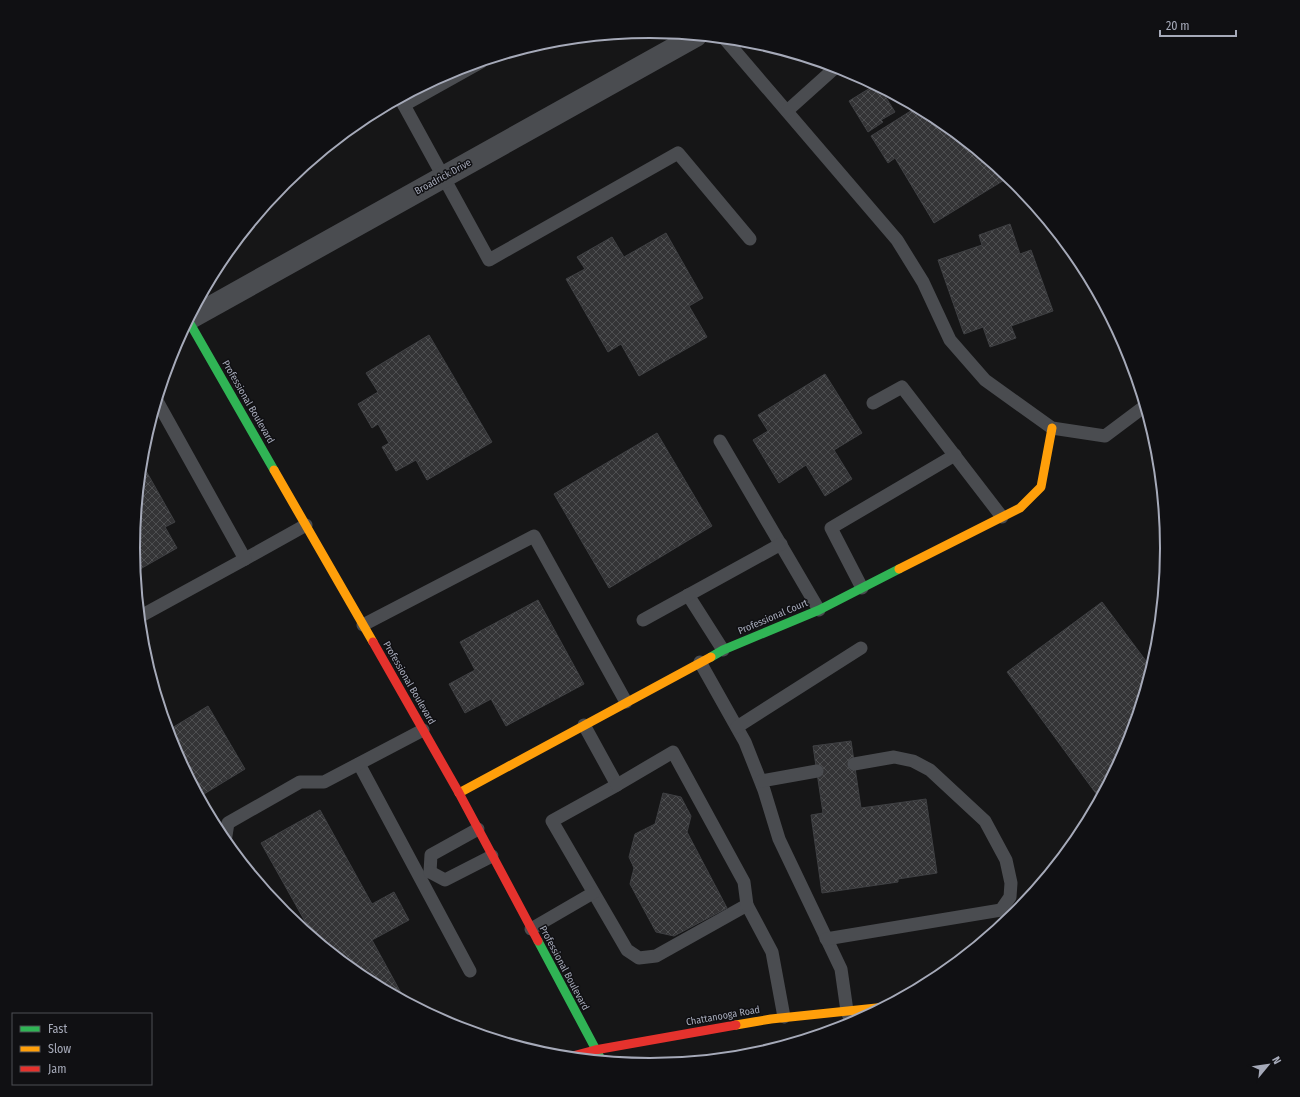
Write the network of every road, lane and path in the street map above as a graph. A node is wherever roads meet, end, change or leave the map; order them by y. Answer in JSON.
{"nodes":[{"id":1,"x":690,"y":40,"type":"edge"},
{"id":2,"x":729,"y":44,"type":"edge"},
{"id":3,"x":831,"y":72,"type":"edge"},
{"id":4,"x":402,"y":102,"type":"edge"},
{"id":5,"x":787,"y":111,"type":"junction"},
{"id":6,"x":443,"y":177,"type":"junction"},
{"id":7,"x":750,"y":239,"type":"dead end"},
{"id":8,"x":196,"y":315,"type":"edge"},
{"id":9,"x":192,"y":324,"type":"edge"},
{"id":10,"x":873,"y":403,"type":"dead end"},
{"id":11,"x":160,"y":406,"type":"edge"},
{"id":12,"x":1141,"y":409,"type":"edge"},
{"id":13,"x":1052,"y":428,"type":"junction"},
{"id":14,"x":720,"y":441,"type":"dead end"},
{"id":15,"x":955,"y":455,"type":"junction"},
{"id":16,"x":1002,"y":516,"type":"junction"},
{"id":17,"x":306,"y":525,"type":"junction"},
{"id":18,"x":781,"y":544,"type":"junction"},
{"id":19,"x":245,"y":559,"type":"junction"},
{"id":20,"x":862,"y":588,"type":"junction"},
{"id":21,"x":688,"y":595,"type":"junction"},
{"id":22,"x":819,"y":610,"type":"junction"},
{"id":23,"x":144,"y":614,"type":"edge"},
{"id":24,"x":644,"y":620,"type":"dead end"},
{"id":25,"x":363,"y":625,"type":"junction"},
{"id":26,"x":861,"y":648,"type":"dead end"},
{"id":27,"x":723,"y":650,"type":"junction"},
{"id":28,"x":700,"y":662,"type":"junction"},
{"id":29,"x":626,"y":702,"type":"junction"},
{"id":30,"x":584,"y":725,"type":"junction"},
{"id":31,"x":737,"y":727,"type":"junction"},
{"id":32,"x":423,"y":730,"type":"junction"},
{"id":33,"x":359,"y":764,"type":"junction"},
{"id":34,"x":854,"y":764,"type":"dead end"},
{"id":35,"x":817,"y":771,"type":"dead end"},
{"id":36,"x":761,"y":781,"type":"junction"},
{"id":37,"x":617,"y":785,"type":"junction"},
{"id":38,"x":459,"y":793,"type":"junction"},
{"id":39,"x":478,"y":829,"type":"junction"},
{"id":40,"x":226,"y":833,"type":"edge"},
{"id":41,"x":492,"y":856,"type":"junction"},
{"id":42,"x":425,"y":875,"type":"junction"},
{"id":43,"x":593,"y":893,"type":"junction"},
{"id":44,"x":747,"y":906,"type":"junction"},
{"id":45,"x":531,"y":929,"type":"junction"},
{"id":46,"x":826,"y":939,"type":"junction"},
{"id":47,"x":470,"y":971,"type":"dead end"},
{"id":48,"x":872,"y":1008,"type":"edge"},
{"id":49,"x":847,"y":1011,"type":"junction"},
{"id":50,"x":784,"y":1017,"type":"junction"},
{"id":51,"x":850,"y":1018,"type":"edge"},
{"id":52,"x":595,"y":1050,"type":"junction"},
{"id":53,"x":579,"y":1054,"type":"edge"},
{"id":54,"x":599,"y":1056,"type":"edge"}],
"edges":[{"from":1,"to":6,"type":"street","name":"Broadrick Drive"},
{"from":2,"to":5,"type":"lane"},
{"from":3,"to":5,"type":"lane"},
{"from":4,"to":6,"type":"lane"},
{"from":5,"to":13,"type":"lane"},
{"from":6,"to":7,"type":"lane"},
{"from":6,"to":8,"type":"street","name":"Broadrick Drive"},
{"from":9,"to":17,"type":"street","name":"Professional Boulevard"},
{"from":10,"to":15,"type":"lane"},
{"from":11,"to":19,"type":"lane"},
{"from":12,"to":13,"type":"lane"},
{"from":13,"to":16,"type":"street","name":"Professional Court"},
{"from":14,"to":18,"type":"lane"},
{"from":15,"to":16,"type":"lane"},
{"from":15,"to":20,"type":"lane"},
{"from":16,"to":20,"type":"street","name":"Professional Court"},
{"from":17,"to":19,"type":"lane"},
{"from":17,"to":25,"type":"street","name":"Professional Boulevard"},
{"from":18,"to":21,"type":"lane"},
{"from":18,"to":22,"type":"lane"},
{"from":19,"to":23,"type":"lane"},
{"from":20,"to":22,"type":"street","name":"Professional Court"},
{"from":21,"to":24,"type":"lane"},
{"from":21,"to":27,"type":"lane"},
{"from":22,"to":27,"type":"street","name":"Professional Court"},
{"from":25,"to":29,"type":"lane"},
{"from":25,"to":32,"type":"street","name":"Professional Boulevard"},
{"from":26,"to":31,"type":"lane"},
{"from":27,"to":28,"type":"street","name":"Professional Court"},
{"from":28,"to":29,"type":"street","name":"Professional Court"},
{"from":28,"to":31,"type":"lane"},
{"from":29,"to":30,"type":"street","name":"Professional Court"},
{"from":30,"to":37,"type":"lane"},
{"from":30,"to":38,"type":"street","name":"Professional Court"},
{"from":31,"to":36,"type":"lane"},
{"from":32,"to":33,"type":"lane"},
{"from":32,"to":38,"type":"street","name":"Professional Boulevard"},
{"from":33,"to":40,"type":"lane"},
{"from":33,"to":42,"type":"lane"},
{"from":34,"to":46,"type":"lane"},
{"from":35,"to":36,"type":"lane"},
{"from":36,"to":46,"type":"lane"},
{"from":37,"to":43,"type":"lane"},
{"from":37,"to":44,"type":"lane"},
{"from":38,"to":39,"type":"street","name":"Professional Boulevard"},
{"from":39,"to":41,"type":"street","name":"Professional Boulevard"},
{"from":39,"to":42,"type":"lane"},
{"from":41,"to":42,"type":"lane"},
{"from":41,"to":45,"type":"street","name":"Professional Boulevard"},
{"from":42,"to":47,"type":"lane"},
{"from":43,"to":44,"type":"lane"},
{"from":43,"to":45,"type":"lane"},
{"from":44,"to":50,"type":"lane"},
{"from":45,"to":52,"type":"street","name":"Professional Boulevard"},
{"from":46,"to":49,"type":"lane"},
{"from":48,"to":49,"type":"street","name":"Chattanooga Road"},
{"from":49,"to":50,"type":"street","name":"Chattanooga Road"},
{"from":49,"to":51,"type":"lane"},
{"from":50,"to":52,"type":"street","name":"Chattanooga Road"},
{"from":52,"to":53,"type":"street","name":"Chattanooga Road"},
{"from":52,"to":54,"type":"street","name":"Professional Boulevard"}]}
